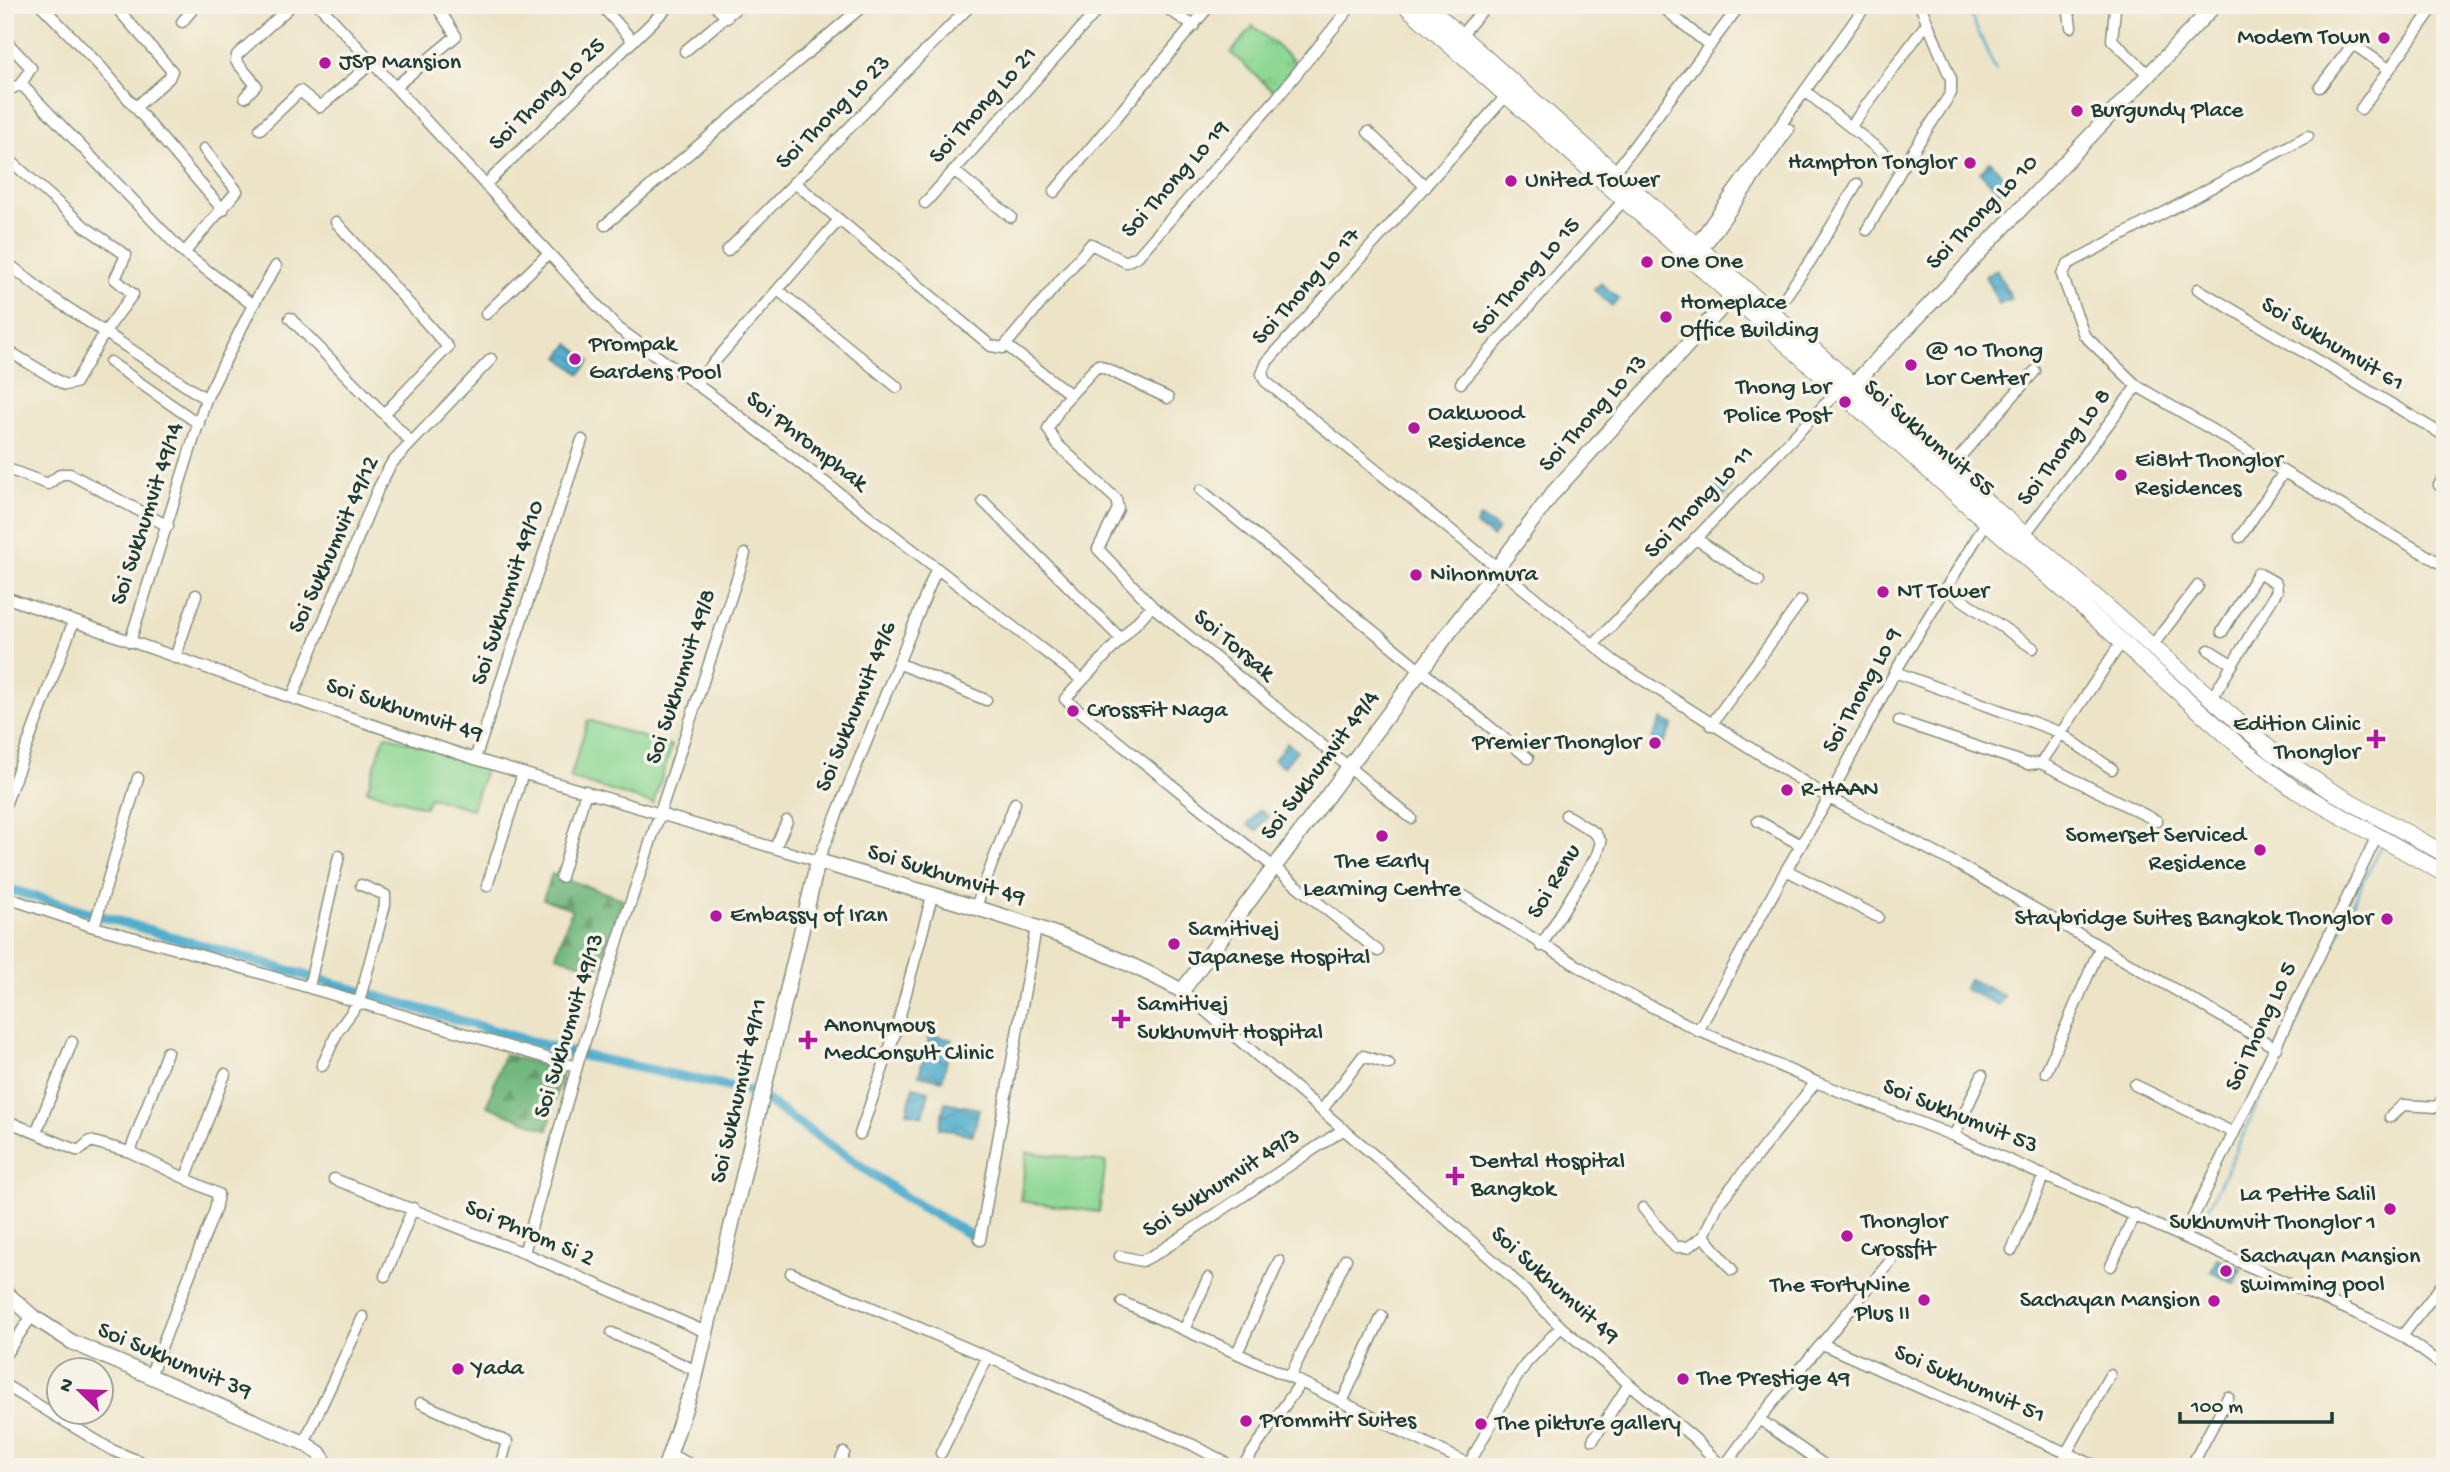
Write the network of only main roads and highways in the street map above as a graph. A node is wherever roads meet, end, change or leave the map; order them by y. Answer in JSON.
{"nodes":[{"id":1,"x":1405,"y":5,"type":"edge"},
{"id":2,"x":1426,"y":5,"type":"edge"},
{"id":3,"x":1456,"y":41,"type":"junction"},
{"id":4,"x":1629,"y":195,"type":"junction"},
{"id":5,"x":1736,"y":290,"type":"junction"},
{"id":6,"x":1845,"y":388,"type":"junction"},
{"id":7,"x":1993,"y":516,"type":"junction"},
{"id":8,"x":2020,"y":540,"type":"junction"},
{"id":9,"x":2133,"y":628,"type":"junction"},
{"id":10,"x":2121,"y":643,"type":"junction"},
{"id":11,"x":2152,"y":646,"type":"junction"},
{"id":12,"x":2141,"y":661,"type":"junction"},
{"id":13,"x":2381,"y":829,"type":"junction"},
{"id":14,"x":2445,"y":854,"type":"edge"},
{"id":15,"x":2443,"y":869,"type":"edge"}],
"edges":[{"from":1,"to":3,"type":"main road","name":"Soi Sukhumvit 55"},
{"from":2,"to":3,"type":"main road","name":"Soi Sukhumvit 55"},
{"from":3,"to":4,"type":"main road","name":"Soi Sukhumvit 55"},
{"from":4,"to":5,"type":"main road","name":"Soi Sukhumvit 55"},
{"from":4,"to":5,"type":"main road","name":"Soi Sukhumvit 55"},
{"from":5,"to":6,"type":"main road","name":"Soi Sukhumvit 55"},
{"from":5,"to":6,"type":"main road","name":"Soi Sukhumvit 55"},
{"from":6,"to":7,"type":"main road","name":"Soi Sukhumvit 55"},
{"from":6,"to":7,"type":"main road","name":"Soi Sukhumvit 55"},
{"from":7,"to":8,"type":"main road","name":"Soi Sukhumvit 55"},
{"from":8,"to":9,"type":"main road","name":"Soi Sukhumvit 55"},
{"from":8,"to":10,"type":"main road","name":"Soi Sukhumvit 55"},
{"from":9,"to":10,"type":"main road"},
{"from":9,"to":11,"type":"main road","name":"Soi Sukhumvit 55"},
{"from":10,"to":12,"type":"main road","name":"Soi Sukhumvit 55"},
{"from":11,"to":12,"type":"main road"},
{"from":11,"to":13,"type":"main road","name":"Soi Sukhumvit 55"},
{"from":12,"to":13,"type":"main road","name":"Soi Sukhumvit 55"},
{"from":13,"to":14,"type":"main road","name":"Soi Sukhumvit 55"},
{"from":13,"to":15,"type":"main road","name":"Soi Sukhumvit 55"}]}
